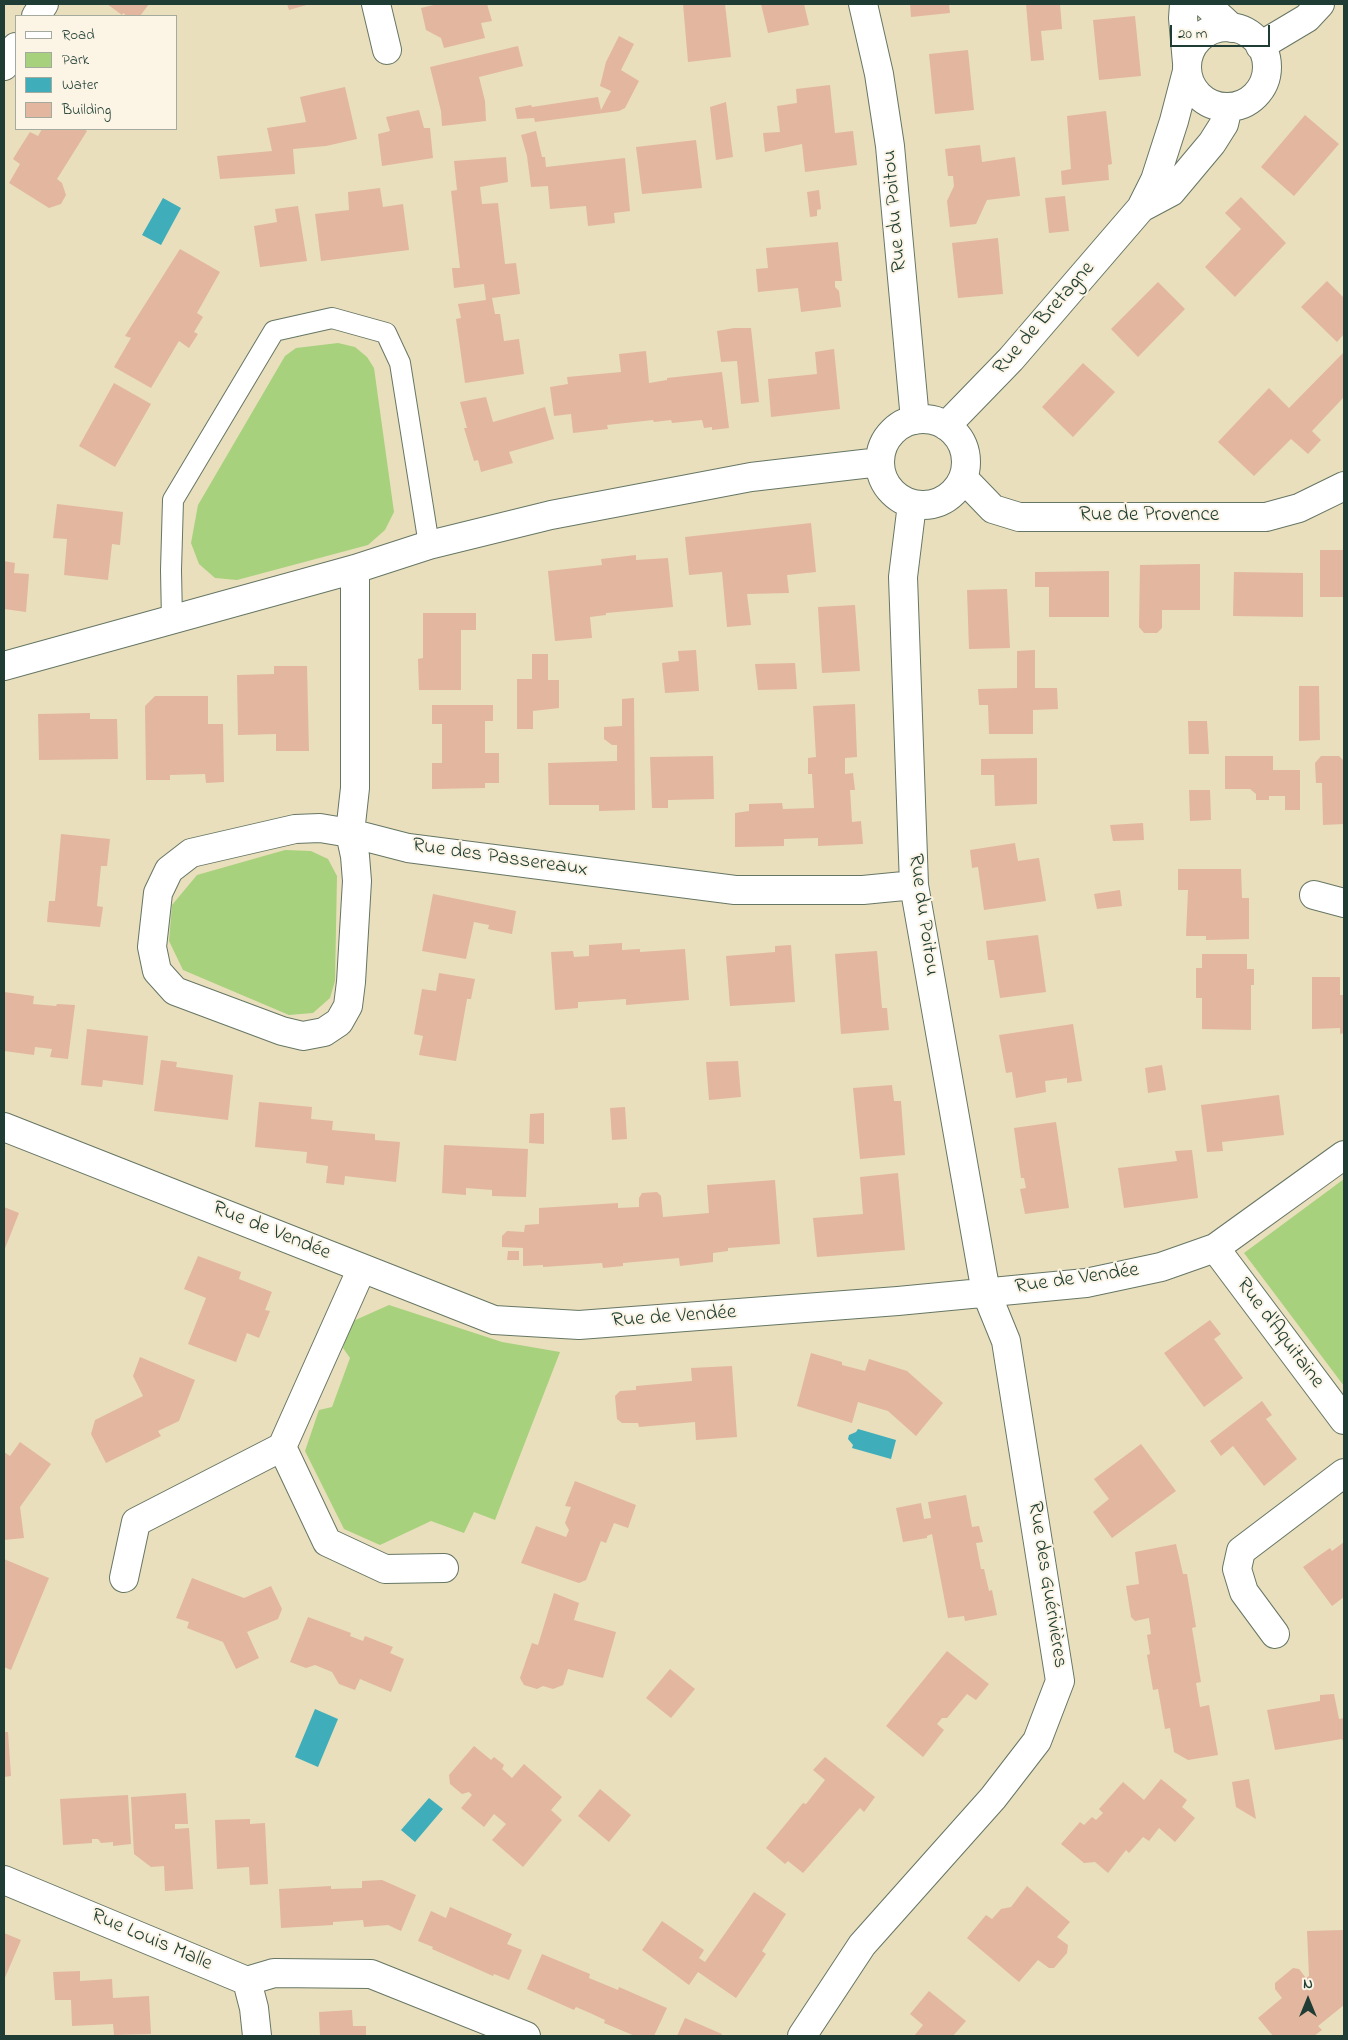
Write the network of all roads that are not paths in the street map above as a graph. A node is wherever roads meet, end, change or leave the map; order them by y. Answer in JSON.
{"nodes":[{"id":1,"x":44,"y":4,"type":"edge"},
{"id":2,"x":376,"y":4,"type":"edge"},
{"id":3,"x":863,"y":4,"type":"edge"},
{"id":4,"x":1184,"y":4,"type":"edge"},
{"id":5,"x":1206,"y":4,"type":"edge"},
{"id":6,"x":1320,"y":4,"type":"edge"},
{"id":7,"x":37,"y":15,"type":"edge"},
{"id":8,"x":1232,"y":28,"type":"junction"},
{"id":9,"x":1260,"y":46,"type":"junction"},
{"id":10,"x":15,"y":48,"type":"edge"},
{"id":11,"x":387,"y":50,"type":"dead end"},
{"id":12,"x":4,"y":66,"type":"edge"},
{"id":13,"x":1187,"y":67,"type":"junction"},
{"id":14,"x":1228,"y":107,"type":"junction"},
{"id":15,"x":1141,"y":208,"type":"junction"},
{"id":16,"x":915,"y":420,"type":"junction"},
{"id":17,"x":946,"y":426,"type":"junction"},
{"id":18,"x":880,"y":462,"type":"junction"},
{"id":19,"x":963,"y":478,"type":"junction"},
{"id":20,"x":1344,"y":486,"type":"edge"},
{"id":21,"x":912,"y":504,"type":"junction"},
{"id":22,"x":429,"y":545,"type":"junction"},
{"id":23,"x":355,"y":569,"type":"junction"},
{"id":24,"x":172,"y":620,"type":"junction"},
{"id":25,"x":4,"y":666,"type":"edge"},
{"id":26,"x":350,"y":832,"type":"junction"},
{"id":27,"x":914,"y":885,"type":"junction"},
{"id":28,"x":1314,"y":895,"type":"dead end"},
{"id":29,"x":1344,"y":903,"type":"edge"},
{"id":30,"x":4,"y":1126,"type":"edge"},
{"id":31,"x":1344,"y":1155,"type":"edge"},
{"id":32,"x":1215,"y":1248,"type":"junction"},
{"id":33,"x":362,"y":1268,"type":"junction"},
{"id":34,"x":986,"y":1292,"type":"junction"},
{"id":35,"x":1344,"y":1420,"type":"edge"},
{"id":36,"x":282,"y":1447,"type":"junction"},
{"id":37,"x":1344,"y":1473,"type":"edge"},
{"id":38,"x":444,"y":1568,"type":"dead end"},
{"id":39,"x":124,"y":1578,"type":"dead end"},
{"id":40,"x":1275,"y":1634,"type":"dead end"},
{"id":41,"x":4,"y":1880,"type":"edge"},
{"id":42,"x":247,"y":1982,"type":"junction"},
{"id":43,"x":257,"y":2036,"type":"edge"},
{"id":44,"x":526,"y":2036,"type":"edge"},
{"id":45,"x":802,"y":2036,"type":"edge"}],
"edges":[{"from":1,"to":7,"type":"street"},
{"from":2,"to":11,"type":"street"},
{"from":3,"to":16,"type":"street","name":"Rue du Poitou"},
{"from":4,"to":13,"type":"street"},
{"from":5,"to":8,"type":"street"},
{"from":6,"to":9,"type":"street"},
{"from":8,"to":9,"type":"street"},
{"from":8,"to":13,"type":"street"},
{"from":9,"to":14,"type":"street"},
{"from":10,"to":12,"type":"street"},
{"from":13,"to":14,"type":"street"},
{"from":13,"to":15,"type":"street","name":"Rue de Bretagne"},
{"from":14,"to":15,"type":"street","name":"Rue de Bretagne"},
{"from":15,"to":17,"type":"street","name":"Rue de Bretagne"},
{"from":16,"to":17,"type":"street"},
{"from":16,"to":18,"type":"street"},
{"from":17,"to":19,"type":"street"},
{"from":18,"to":21,"type":"street"},
{"from":18,"to":22,"type":"street"},
{"from":19,"to":20,"type":"street","name":"Rue de Provence"},
{"from":19,"to":21,"type":"street"},
{"from":21,"to":27,"type":"street","name":"Rue du Poitou"},
{"from":22,"to":23,"type":"street"},
{"from":22,"to":24,"type":"lane"},
{"from":23,"to":24,"type":"street"},
{"from":23,"to":26,"type":"street"},
{"from":24,"to":25,"type":"street"},
{"from":26,"to":26,"type":"street","name":"Rue des Passereaux"},
{"from":26,"to":27,"type":"street","name":"Rue des Passereaux"},
{"from":27,"to":34,"type":"street","name":"Rue du Poitou"},
{"from":28,"to":29,"type":"street"},
{"from":30,"to":33,"type":"street","name":"Rue de Vendée"},
{"from":31,"to":32,"type":"street","name":"Rue de Vendée"},
{"from":32,"to":34,"type":"street","name":"Rue de Vendée"},
{"from":32,"to":35,"type":"street","name":"Rue d'Aquitaine"},
{"from":33,"to":34,"type":"street","name":"Rue de Vendée"},
{"from":33,"to":36,"type":"street"},
{"from":34,"to":45,"type":"street","name":"Rue des Guérivières"},
{"from":36,"to":38,"type":"street"},
{"from":36,"to":39,"type":"street"},
{"from":37,"to":40,"type":"street"},
{"from":41,"to":42,"type":"street","name":"Rue Louis Malle"},
{"from":42,"to":43,"type":"street"},
{"from":42,"to":44,"type":"street"}]}
